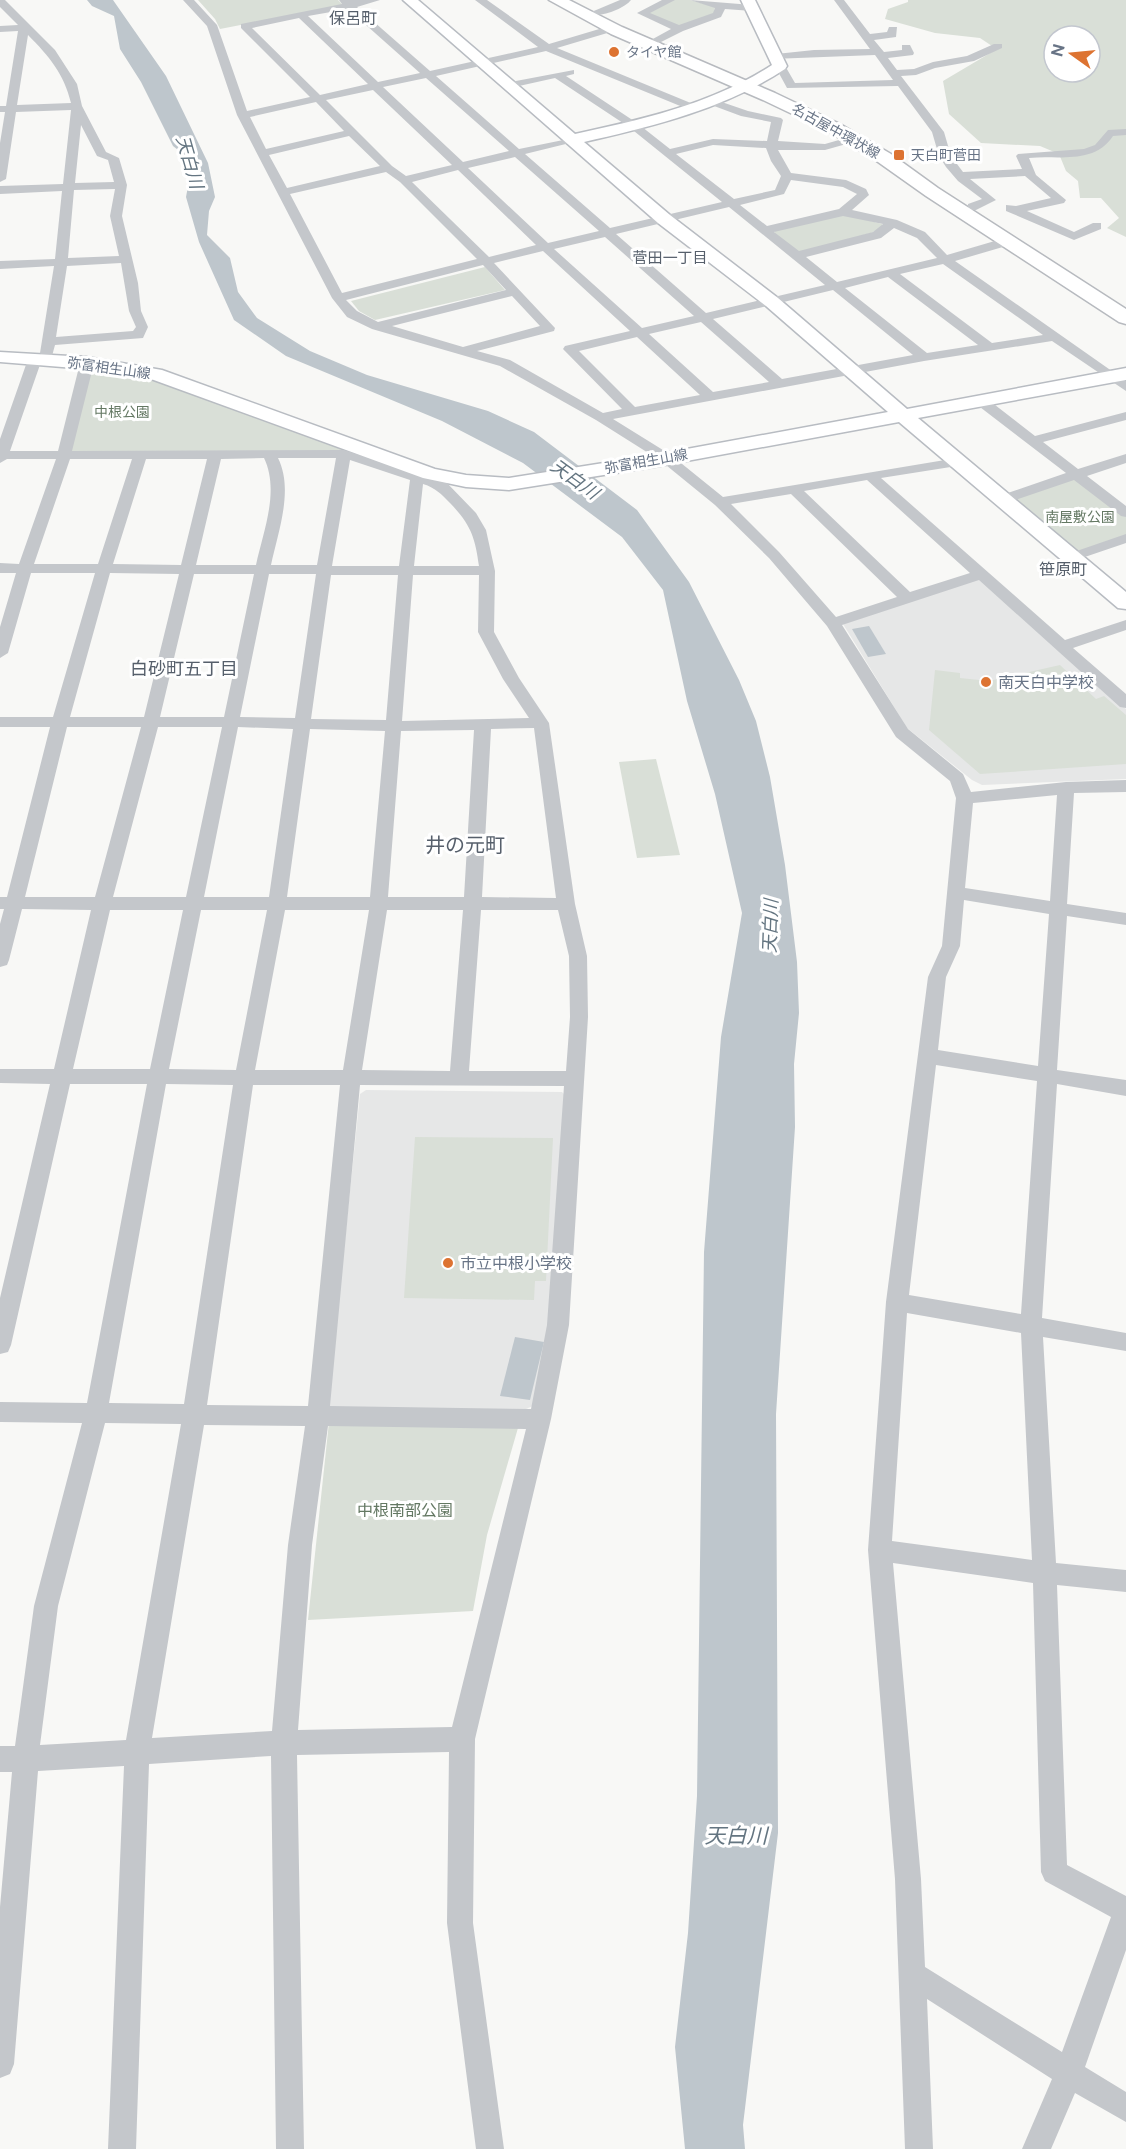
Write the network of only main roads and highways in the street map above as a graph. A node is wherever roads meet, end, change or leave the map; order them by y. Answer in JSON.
{"nodes":[{"id":1,"x":557,"y":0,"type":"edge"},
{"id":2,"x":570,"y":0,"type":"edge"},
{"id":3,"x":748,"y":85,"type":"junction"},
{"id":4,"x":1126,"y":307,"type":"edge"},
{"id":5,"x":1126,"y":318,"type":"edge"}],
"edges":[{"from":1,"to":3,"type":"main road","name":"名古屋中環状線"},
{"from":2,"to":3,"type":"main road","name":"名古屋中環状線"},
{"from":3,"to":4,"type":"main road","name":"名古屋中環状線"},
{"from":3,"to":5,"type":"main road","name":"名古屋中環状線"}]}
